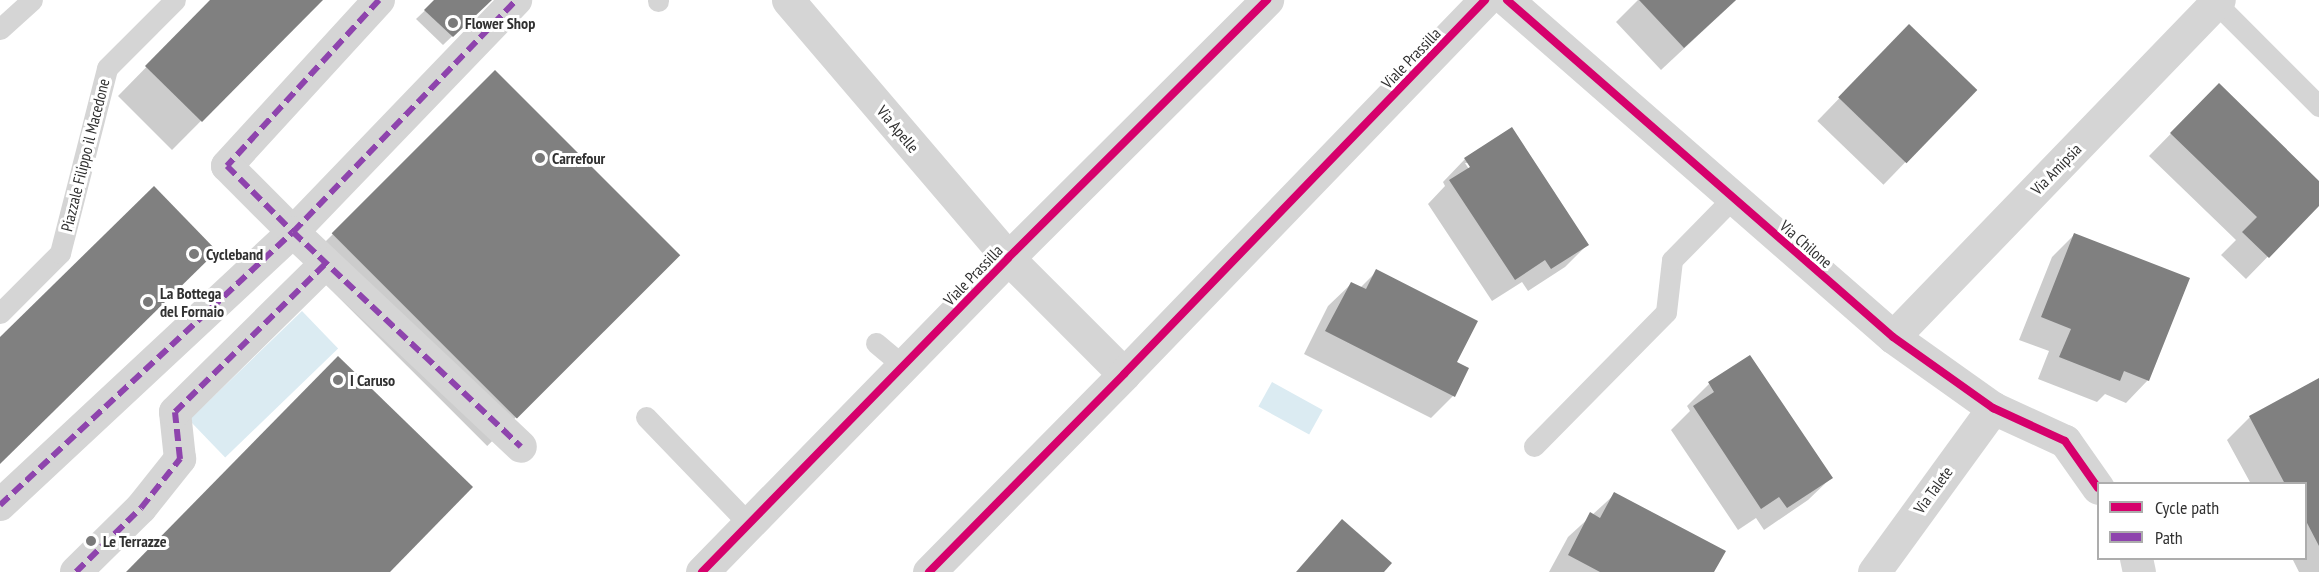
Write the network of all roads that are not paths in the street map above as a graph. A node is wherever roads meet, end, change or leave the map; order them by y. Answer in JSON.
{"nodes":[{"id":1,"x":32,"y":0,"type":"edge"},
{"id":2,"x":175,"y":0,"type":"edge"},
{"id":3,"x":379,"y":0,"type":"edge"},
{"id":4,"x":516,"y":0,"type":"edge"},
{"id":5,"x":788,"y":0,"type":"edge"},
{"id":6,"x":1267,"y":0,"type":"edge"},
{"id":7,"x":1485,"y":0,"type":"edge"},
{"id":8,"x":1507,"y":0,"type":"edge"},
{"id":9,"x":2217,"y":2,"type":"edge"},
{"id":10,"x":0,"y":29,"type":"edge"},
{"id":11,"x":2319,"y":106,"type":"edge"},
{"id":12,"x":1733,"y":198,"type":"junction"},
{"id":13,"x":293,"y":232,"type":"junction"},
{"id":14,"x":1008,"y":258,"type":"junction"},
{"id":15,"x":325,"y":264,"type":"junction"},
{"id":16,"x":0,"y":314,"type":"edge"},
{"id":17,"x":1893,"y":337,"type":"junction"},
{"id":18,"x":876,"y":343,"type":"dead end"},
{"id":19,"x":903,"y":366,"type":"junction"},
{"id":20,"x":1124,"y":374,"type":"junction"},
{"id":21,"x":1993,"y":408,"type":"junction"},
{"id":22,"x":646,"y":417,"type":"dead end"},
{"id":23,"x":1534,"y":446,"type":"dead end"},
{"id":24,"x":521,"y":447,"type":"dead end"},
{"id":25,"x":2097,"y":487,"type":"edge"},
{"id":26,"x":0,"y":506,"type":"edge"},
{"id":27,"x":749,"y":524,"type":"junction"},
{"id":28,"x":76,"y":572,"type":"edge"},
{"id":29,"x":702,"y":572,"type":"edge"},
{"id":30,"x":928,"y":572,"type":"edge"},
{"id":31,"x":1874,"y":572,"type":"edge"}],
"edges":[{"from":1,"to":10,"type":"lane"},
{"from":2,"to":16,"type":"lane","name":"Piazzale Filippo il Macedone"},
{"from":3,"to":13,"type":"street"},
{"from":4,"to":13,"type":"street"},
{"from":5,"to":14,"type":"street","name":"Via Apelle"},
{"from":6,"to":14,"type":"street","name":"Viale Prassilla"},
{"from":7,"to":20,"type":"street","name":"Viale Prassilla"},
{"from":8,"to":12,"type":"street","name":"Via Chilone"},
{"from":9,"to":11,"type":"lane"},
{"from":9,"to":17,"type":"street","name":"Via Amipsia"},
{"from":12,"to":17,"type":"street","name":"Via Chilone"},
{"from":12,"to":23,"type":"lane"},
{"from":13,"to":15,"type":"street"},
{"from":13,"to":26,"type":"street"},
{"from":14,"to":19,"type":"street","name":"Viale Prassilla"},
{"from":14,"to":20,"type":"street","name":"Via Apelle"},
{"from":15,"to":24,"type":"street"},
{"from":15,"to":28,"type":"street"},
{"from":17,"to":21,"type":"street","name":"Via Chilone"},
{"from":18,"to":19,"type":"lane"},
{"from":19,"to":27,"type":"street","name":"Viale Prassilla"},
{"from":20,"to":30,"type":"street","name":"Viale Prassilla"},
{"from":21,"to":25,"type":"street","name":"Via Chilone"},
{"from":21,"to":31,"type":"street","name":"Via Talete"},
{"from":22,"to":27,"type":"lane"},
{"from":27,"to":29,"type":"street","name":"Viale Prassilla"}]}
